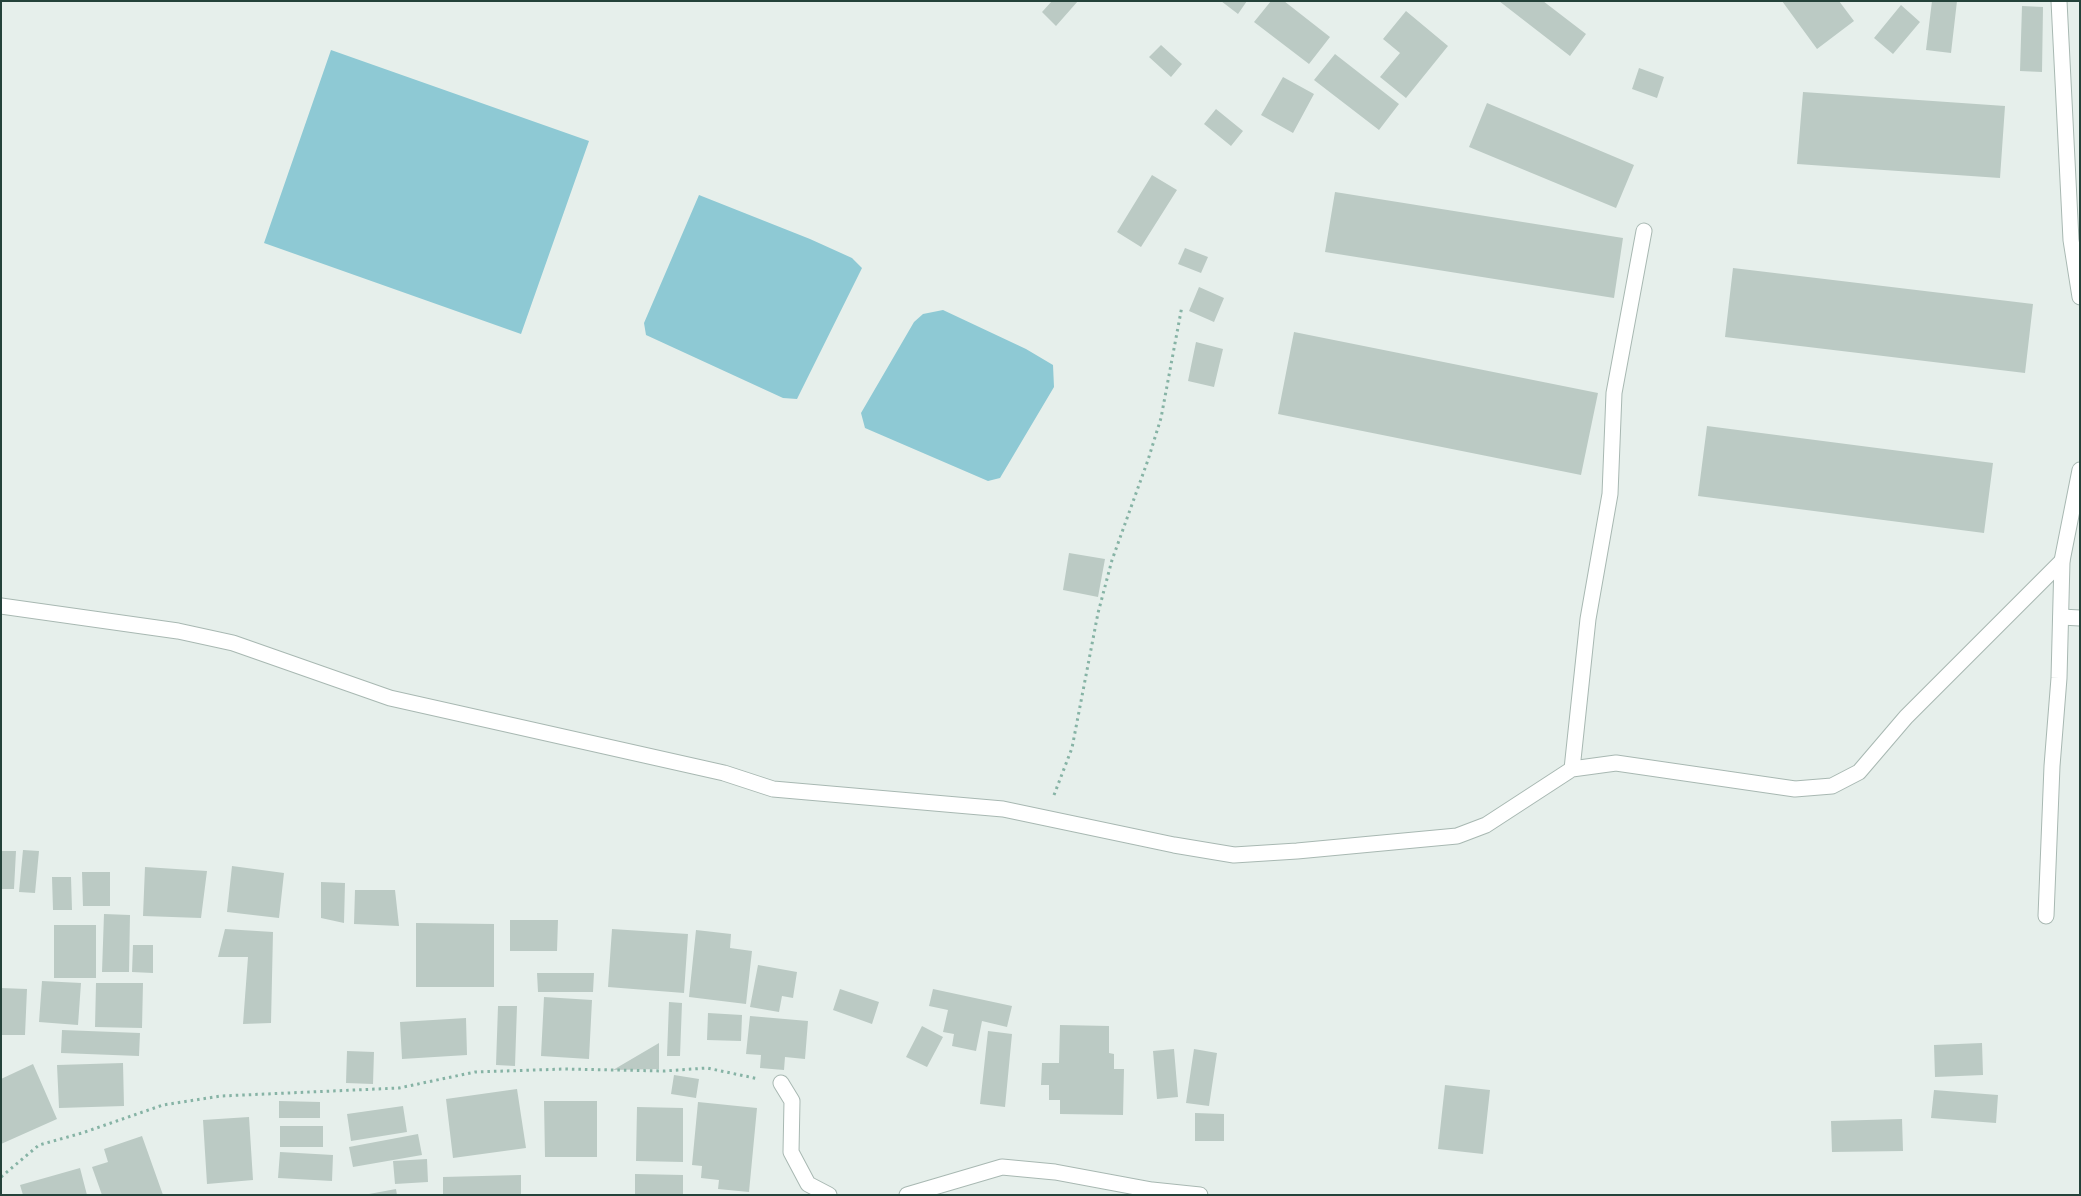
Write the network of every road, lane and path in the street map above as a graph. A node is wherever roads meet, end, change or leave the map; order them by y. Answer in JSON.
{"nodes":[{"id":1,"x":2059,"y":1,"type":"edge"},
{"id":2,"x":2075,"y":223,"type":"edge"},
{"id":3,"x":1644,"y":231,"type":"dead end"},
{"id":4,"x":2080,"y":297,"type":"edge"},
{"id":5,"x":1182,"y":306,"type":"dead end"},
{"id":6,"x":2080,"y":470,"type":"edge"},
{"id":7,"x":2062,"y":561,"type":"junction"},
{"id":8,"x":1,"y":606,"type":"edge"},
{"id":9,"x":2061,"y":616,"type":"junction"},
{"id":10,"x":2080,"y":618,"type":"edge"},
{"id":11,"x":1572,"y":769,"type":"junction"},
{"id":12,"x":1045,"y":818,"type":"junction"},
{"id":13,"x":2046,"y":916,"type":"dead end"},
{"id":14,"x":781,"y":1084,"type":"joint"},
{"id":15,"x":1,"y":1177,"type":"edge"},
{"id":16,"x":829,"y":1195,"type":"edge"},
{"id":17,"x":907,"y":1195,"type":"edge"},
{"id":18,"x":1200,"y":1195,"type":"edge"}],
"edges":[{"from":1,"to":2,"type":"street"},
{"from":2,"to":4,"type":"street"},
{"from":3,"to":11,"type":"street"},
{"from":5,"to":12,"type":"path"},
{"from":6,"to":7,"type":"street"},
{"from":7,"to":9,"type":"street"},
{"from":7,"to":11,"type":"street"},
{"from":8,"to":12,"type":"street"},
{"from":9,"to":10,"type":"street"},
{"from":9,"to":13,"type":"street"},
{"from":11,"to":12,"type":"street"},
{"from":14,"to":15,"type":"path"},
{"from":14,"to":16,"type":"street"},
{"from":17,"to":18,"type":"street"}]}
